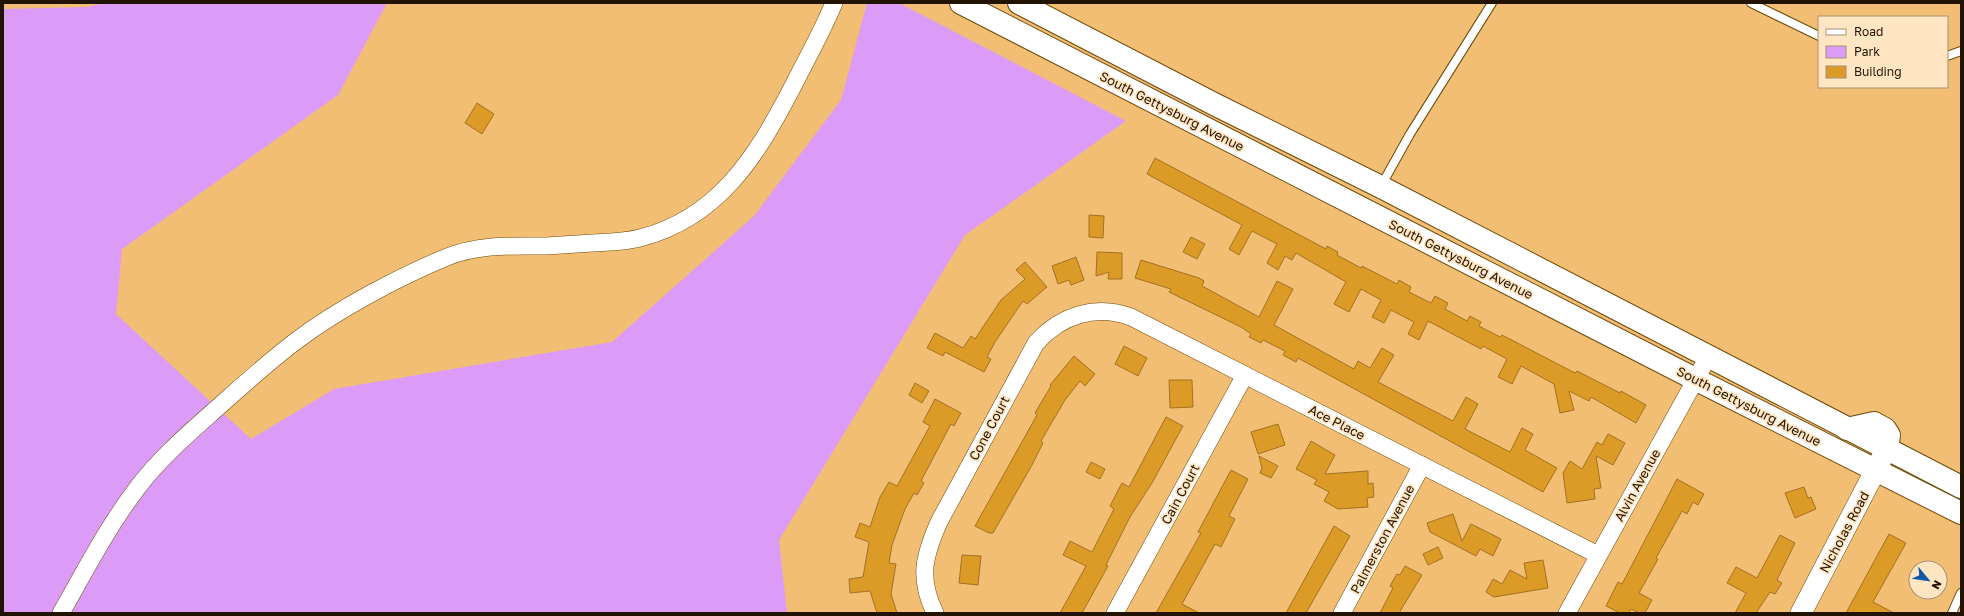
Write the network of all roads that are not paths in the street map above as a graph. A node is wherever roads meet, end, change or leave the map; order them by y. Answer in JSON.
{"nodes":[{"id":1,"x":834,"y":3,"type":"edge"},
{"id":2,"x":961,"y":3,"type":"edge"},
{"id":3,"x":1019,"y":3,"type":"edge"},
{"id":4,"x":1492,"y":3,"type":"edge"},
{"id":5,"x":1751,"y":3,"type":"edge"},
{"id":6,"x":1818,"y":36,"type":"edge"},
{"id":7,"x":1961,"y":51,"type":"edge"},
{"id":8,"x":1948,"y":56,"type":"edge"},
{"id":9,"x":1381,"y":187,"type":"junction"},
{"id":10,"x":1070,"y":318,"type":"joint"},
{"id":11,"x":1708,"y":356,"type":"junction"},
{"id":12,"x":1245,"y":375,"type":"junction"},
{"id":13,"x":1695,"y":380,"type":"junction"},
{"id":14,"x":1887,"y":450,"type":"junction"},
{"id":15,"x":1422,"y":465,"type":"junction"},
{"id":16,"x":1877,"y":470,"type":"junction"},
{"id":17,"x":1961,"y":487,"type":"edge"},
{"id":18,"x":1961,"y":513,"type":"edge"},
{"id":19,"x":1598,"y":555,"type":"junction"},
{"id":20,"x":1961,"y":594,"type":"edge"},
{"id":21,"x":61,"y":613,"type":"edge"},
{"id":22,"x":935,"y":613,"type":"edge"},
{"id":23,"x":1116,"y":613,"type":"edge"},
{"id":24,"x":1342,"y":613,"type":"edge"},
{"id":25,"x":1567,"y":613,"type":"edge"},
{"id":26,"x":1800,"y":613,"type":"edge"},
{"id":27,"x":1952,"y":613,"type":"edge"}],
"edges":[{"from":1,"to":21,"type":"street"},
{"from":2,"to":13,"type":"main road","name":"South Gettysburg Avenue"},
{"from":3,"to":9,"type":"main road","name":"South Gettysburg Avenue"},
{"from":4,"to":9,"type":"lane"},
{"from":5,"to":6,"type":"lane"},
{"from":7,"to":8,"type":"lane"},
{"from":9,"to":11,"type":"main road","name":"South Gettysburg Avenue"},
{"from":10,"to":12,"type":"street","name":"Ace Place"},
{"from":10,"to":22,"type":"street","name":"Cone Court"},
{"from":11,"to":13,"type":"street","name":"Alvin Avenue"},
{"from":11,"to":14,"type":"main road","name":"South Gettysburg Avenue"},
{"from":12,"to":15,"type":"street","name":"Ace Place"},
{"from":12,"to":23,"type":"street","name":"Cain Court"},
{"from":13,"to":16,"type":"main road","name":"South Gettysburg Avenue"},
{"from":13,"to":19,"type":"street","name":"Alvin Avenue"},
{"from":14,"to":16,"type":"street","name":"Nicholas Road"},
{"from":14,"to":17,"type":"main road"},
{"from":15,"to":19,"type":"street","name":"Ace Place"},
{"from":15,"to":24,"type":"street","name":"Palmerston Avenue"},
{"from":16,"to":18,"type":"main road","name":"South Gettysburg Avenue"},
{"from":16,"to":26,"type":"street","name":"Nicholas Road"},
{"from":19,"to":25,"type":"street","name":"Alvin Avenue"},
{"from":20,"to":27,"type":"lane"}]}
